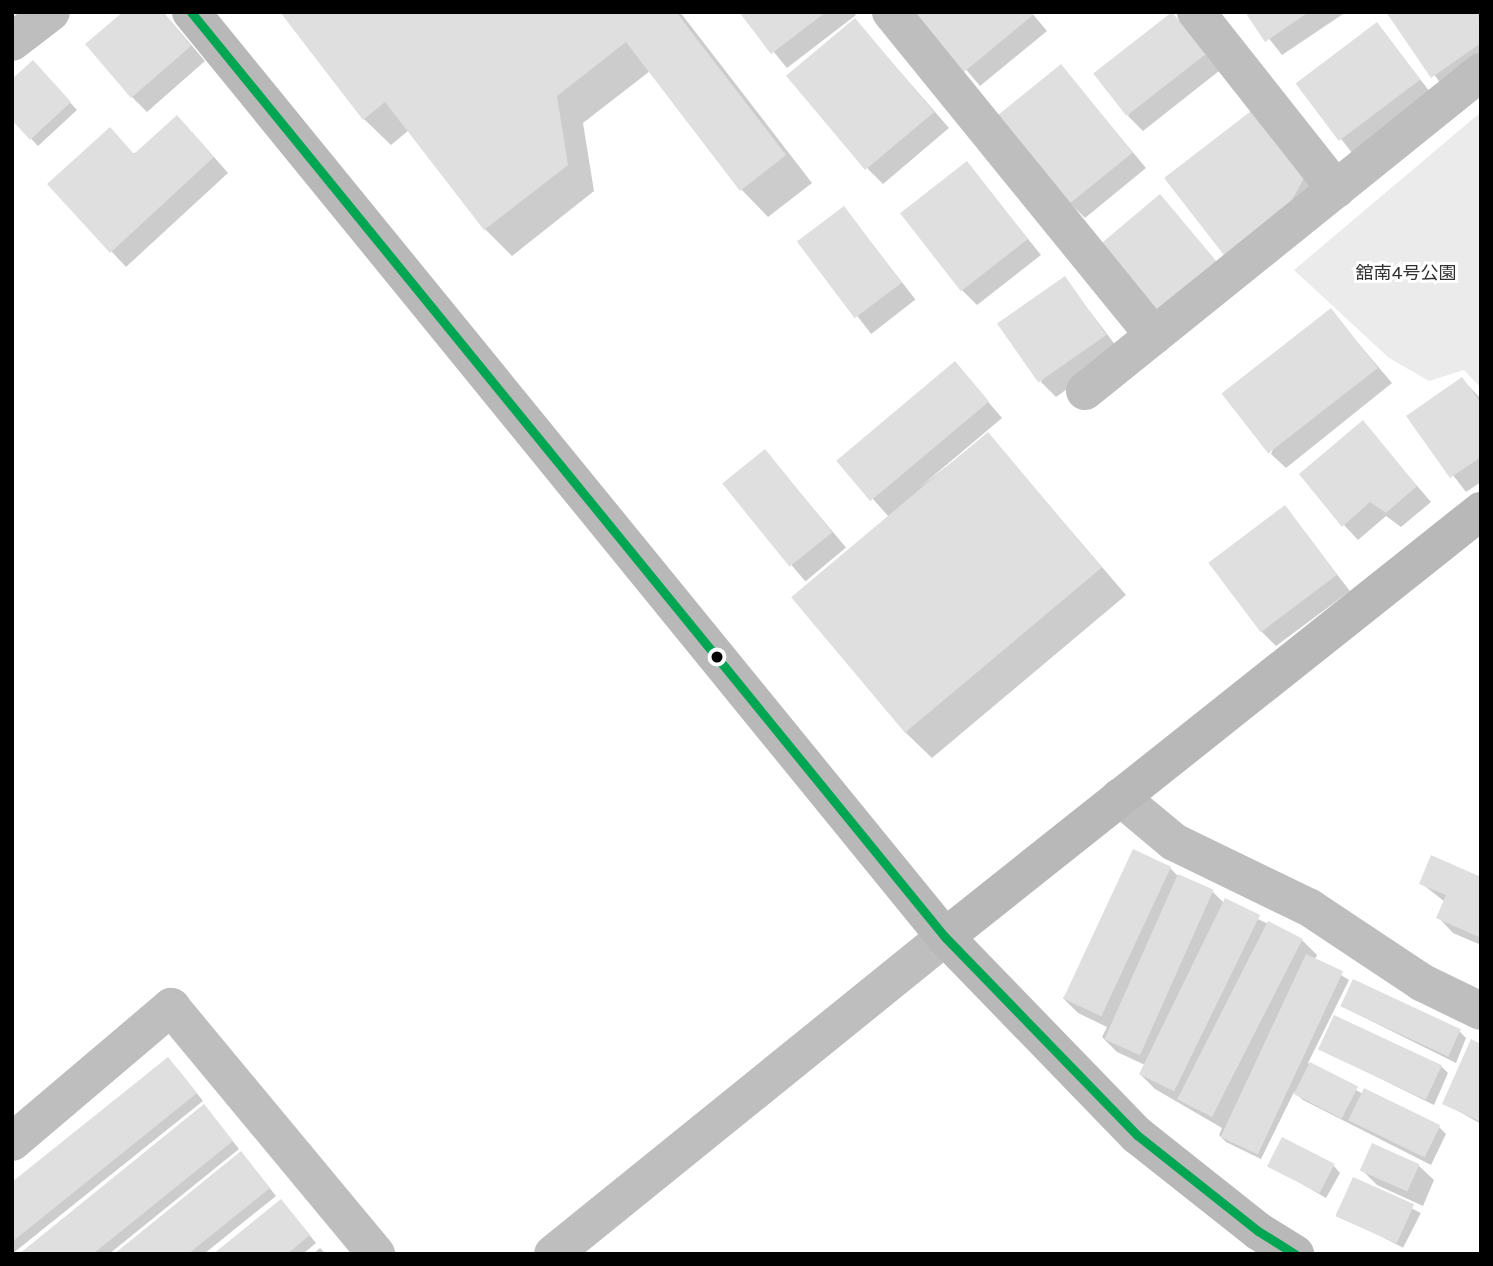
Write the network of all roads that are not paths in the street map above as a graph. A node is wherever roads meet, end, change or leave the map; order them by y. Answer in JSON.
{"nodes":[{"id":1,"x":51,"y":12,"type":"edge"},
{"id":2,"x":191,"y":12,"type":"edge"},
{"id":3,"x":891,"y":12,"type":"edge"},
{"id":4,"x":1196,"y":12,"type":"edge"},
{"id":5,"x":12,"y":42,"type":"edge"},
{"id":6,"x":1481,"y":72,"type":"edge"},
{"id":7,"x":1336,"y":189,"type":"junction"},
{"id":8,"x":1154,"y":336,"type":"junction"},
{"id":9,"x":1085,"y":391,"type":"dead end"},
{"id":10,"x":1481,"y":511,"type":"edge"},
{"id":11,"x":1120,"y":797,"type":"junction"},
{"id":12,"x":945,"y":937,"type":"junction"},
{"id":13,"x":1481,"y":1011,"type":"edge"},
{"id":14,"x":12,"y":1142,"type":"edge"},
{"id":15,"x":376,"y":1254,"type":"edge"},
{"id":16,"x":553,"y":1254,"type":"edge"},
{"id":17,"x":1295,"y":1254,"type":"edge"}],
"edges":[{"from":1,"to":5,"type":"street"},
{"from":2,"to":12,"type":"street"},
{"from":3,"to":8,"type":"street"},
{"from":4,"to":7,"type":"street"},
{"from":6,"to":7,"type":"street"},
{"from":7,"to":8,"type":"street"},
{"from":8,"to":9,"type":"street"},
{"from":10,"to":11,"type":"street"},
{"from":11,"to":12,"type":"street"},
{"from":11,"to":13,"type":"street"},
{"from":12,"to":16,"type":"street"},
{"from":12,"to":17,"type":"street"},
{"from":14,"to":15,"type":"street"}]}
